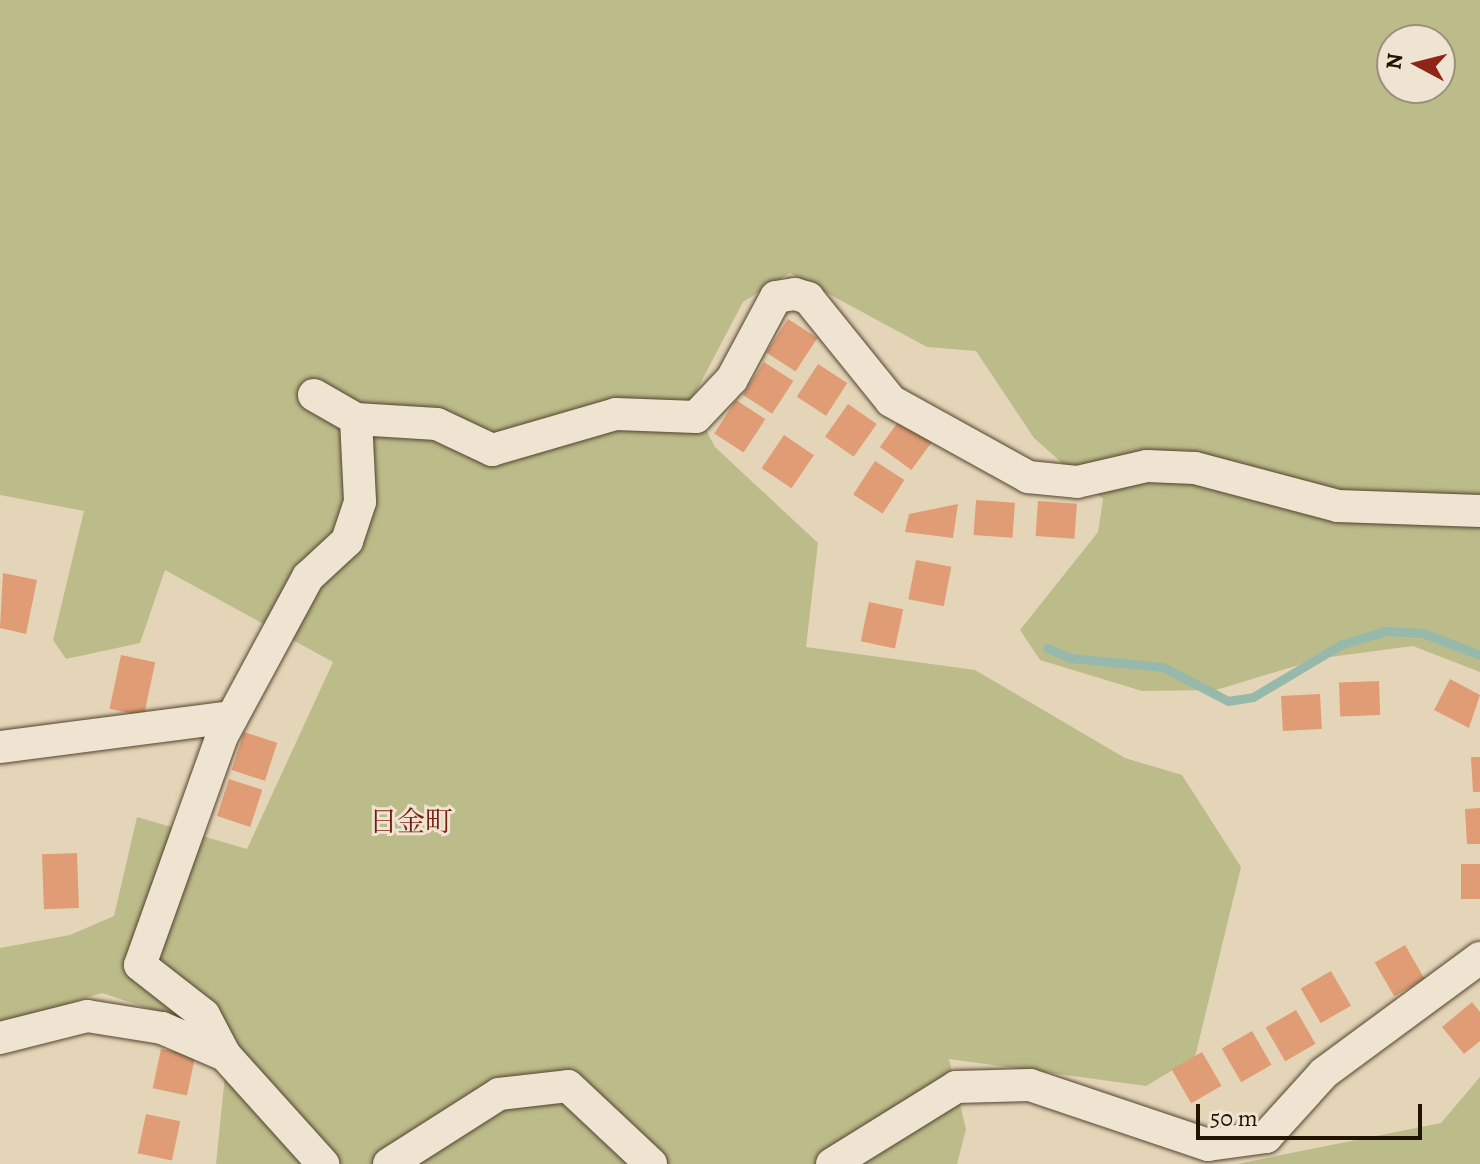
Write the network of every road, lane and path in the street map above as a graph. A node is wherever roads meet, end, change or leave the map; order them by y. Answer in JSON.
{"nodes":[{"id":1,"x":314,"y":395,"type":"dead end"},
{"id":2,"x":356,"y":419,"type":"junction"},
{"id":3,"x":1480,"y":511,"type":"edge"},
{"id":4,"x":232,"y":717,"type":"junction"},
{"id":5,"x":0,"y":747,"type":"edge"},
{"id":6,"x":1480,"y":958,"type":"edge"},
{"id":7,"x":0,"y":1038,"type":"edge"},
{"id":8,"x":225,"y":1055,"type":"junction"},
{"id":9,"x":323,"y":1164,"type":"edge"},
{"id":10,"x":389,"y":1164,"type":"edge"},
{"id":11,"x":651,"y":1164,"type":"edge"},
{"id":12,"x":832,"y":1164,"type":"edge"}],
"edges":[{"from":1,"to":2,"type":"street"},
{"from":2,"to":3,"type":"street"},
{"from":2,"to":4,"type":"street"},
{"from":4,"to":5,"type":"street"},
{"from":4,"to":8,"type":"street"},
{"from":6,"to":12,"type":"street"},
{"from":7,"to":8,"type":"street"},
{"from":8,"to":9,"type":"street"},
{"from":10,"to":11,"type":"street"}]}
